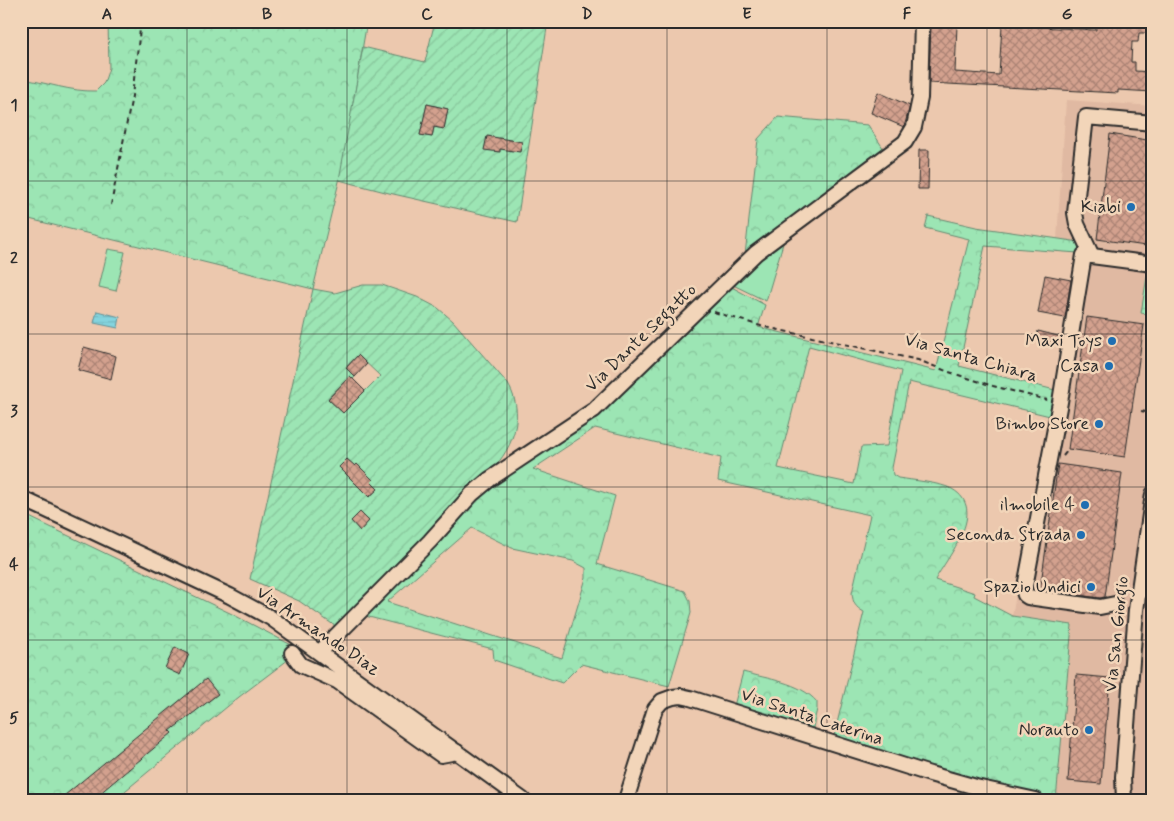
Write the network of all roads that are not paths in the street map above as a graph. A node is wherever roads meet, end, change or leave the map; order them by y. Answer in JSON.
{"nodes":[{"id":1,"x":922,"y":21,"type":"edge"},
{"id":2,"x":1153,"y":123,"type":"edge"},
{"id":3,"x":1092,"y":256,"type":"junction"},
{"id":4,"x":1153,"y":264,"type":"edge"},
{"id":5,"x":1153,"y":494,"type":"edge"},
{"id":6,"x":21,"y":498,"type":"edge"},
{"id":7,"x":1147,"y":579,"type":"edge"},
{"id":8,"x":1115,"y":604,"type":"dead end"},
{"id":9,"x":320,"y":652,"type":"junction"},
{"id":10,"x":292,"y":653,"type":"dead end"},
{"id":11,"x":457,"y":752,"type":"junction"},
{"id":12,"x":1123,"y":777,"type":"junction"},
{"id":13,"x":633,"y":783,"type":"junction"},
{"id":14,"x":523,"y":800,"type":"edge"},
{"id":15,"x":626,"y":800,"type":"edge"},
{"id":16,"x":633,"y":800,"type":"edge"},
{"id":17,"x":1036,"y":800,"type":"edge"},
{"id":18,"x":1115,"y":800,"type":"edge"},
{"id":19,"x":1124,"y":800,"type":"edge"}],
"edges":[{"from":1,"to":9,"type":"street","name":"Via Dante Segatto"},
{"from":2,"to":3,"type":"street"},
{"from":3,"to":4,"type":"street"},
{"from":3,"to":8,"type":"street"},
{"from":5,"to":7,"type":"street","name":"Via San Giorgio"},
{"from":6,"to":9,"type":"street","name":"Via Armando Diaz"},
{"from":7,"to":12,"type":"street","name":"Via San Giorgio"},
{"from":9,"to":11,"type":"street","name":"Via Armando Diaz"},
{"from":10,"to":11,"type":"street"},
{"from":11,"to":14,"type":"street","name":"Via Armando Diaz"},
{"from":12,"to":18,"type":"street","name":"Via San Giorgio"},
{"from":12,"to":19,"type":"street","name":"Via San Giorgio"},
{"from":13,"to":15,"type":"street","name":"Via Santa Caterina"},
{"from":13,"to":16,"type":"street","name":"Via Santa Caterina"},
{"from":13,"to":17,"type":"street","name":"Via Santa Caterina"}]}
